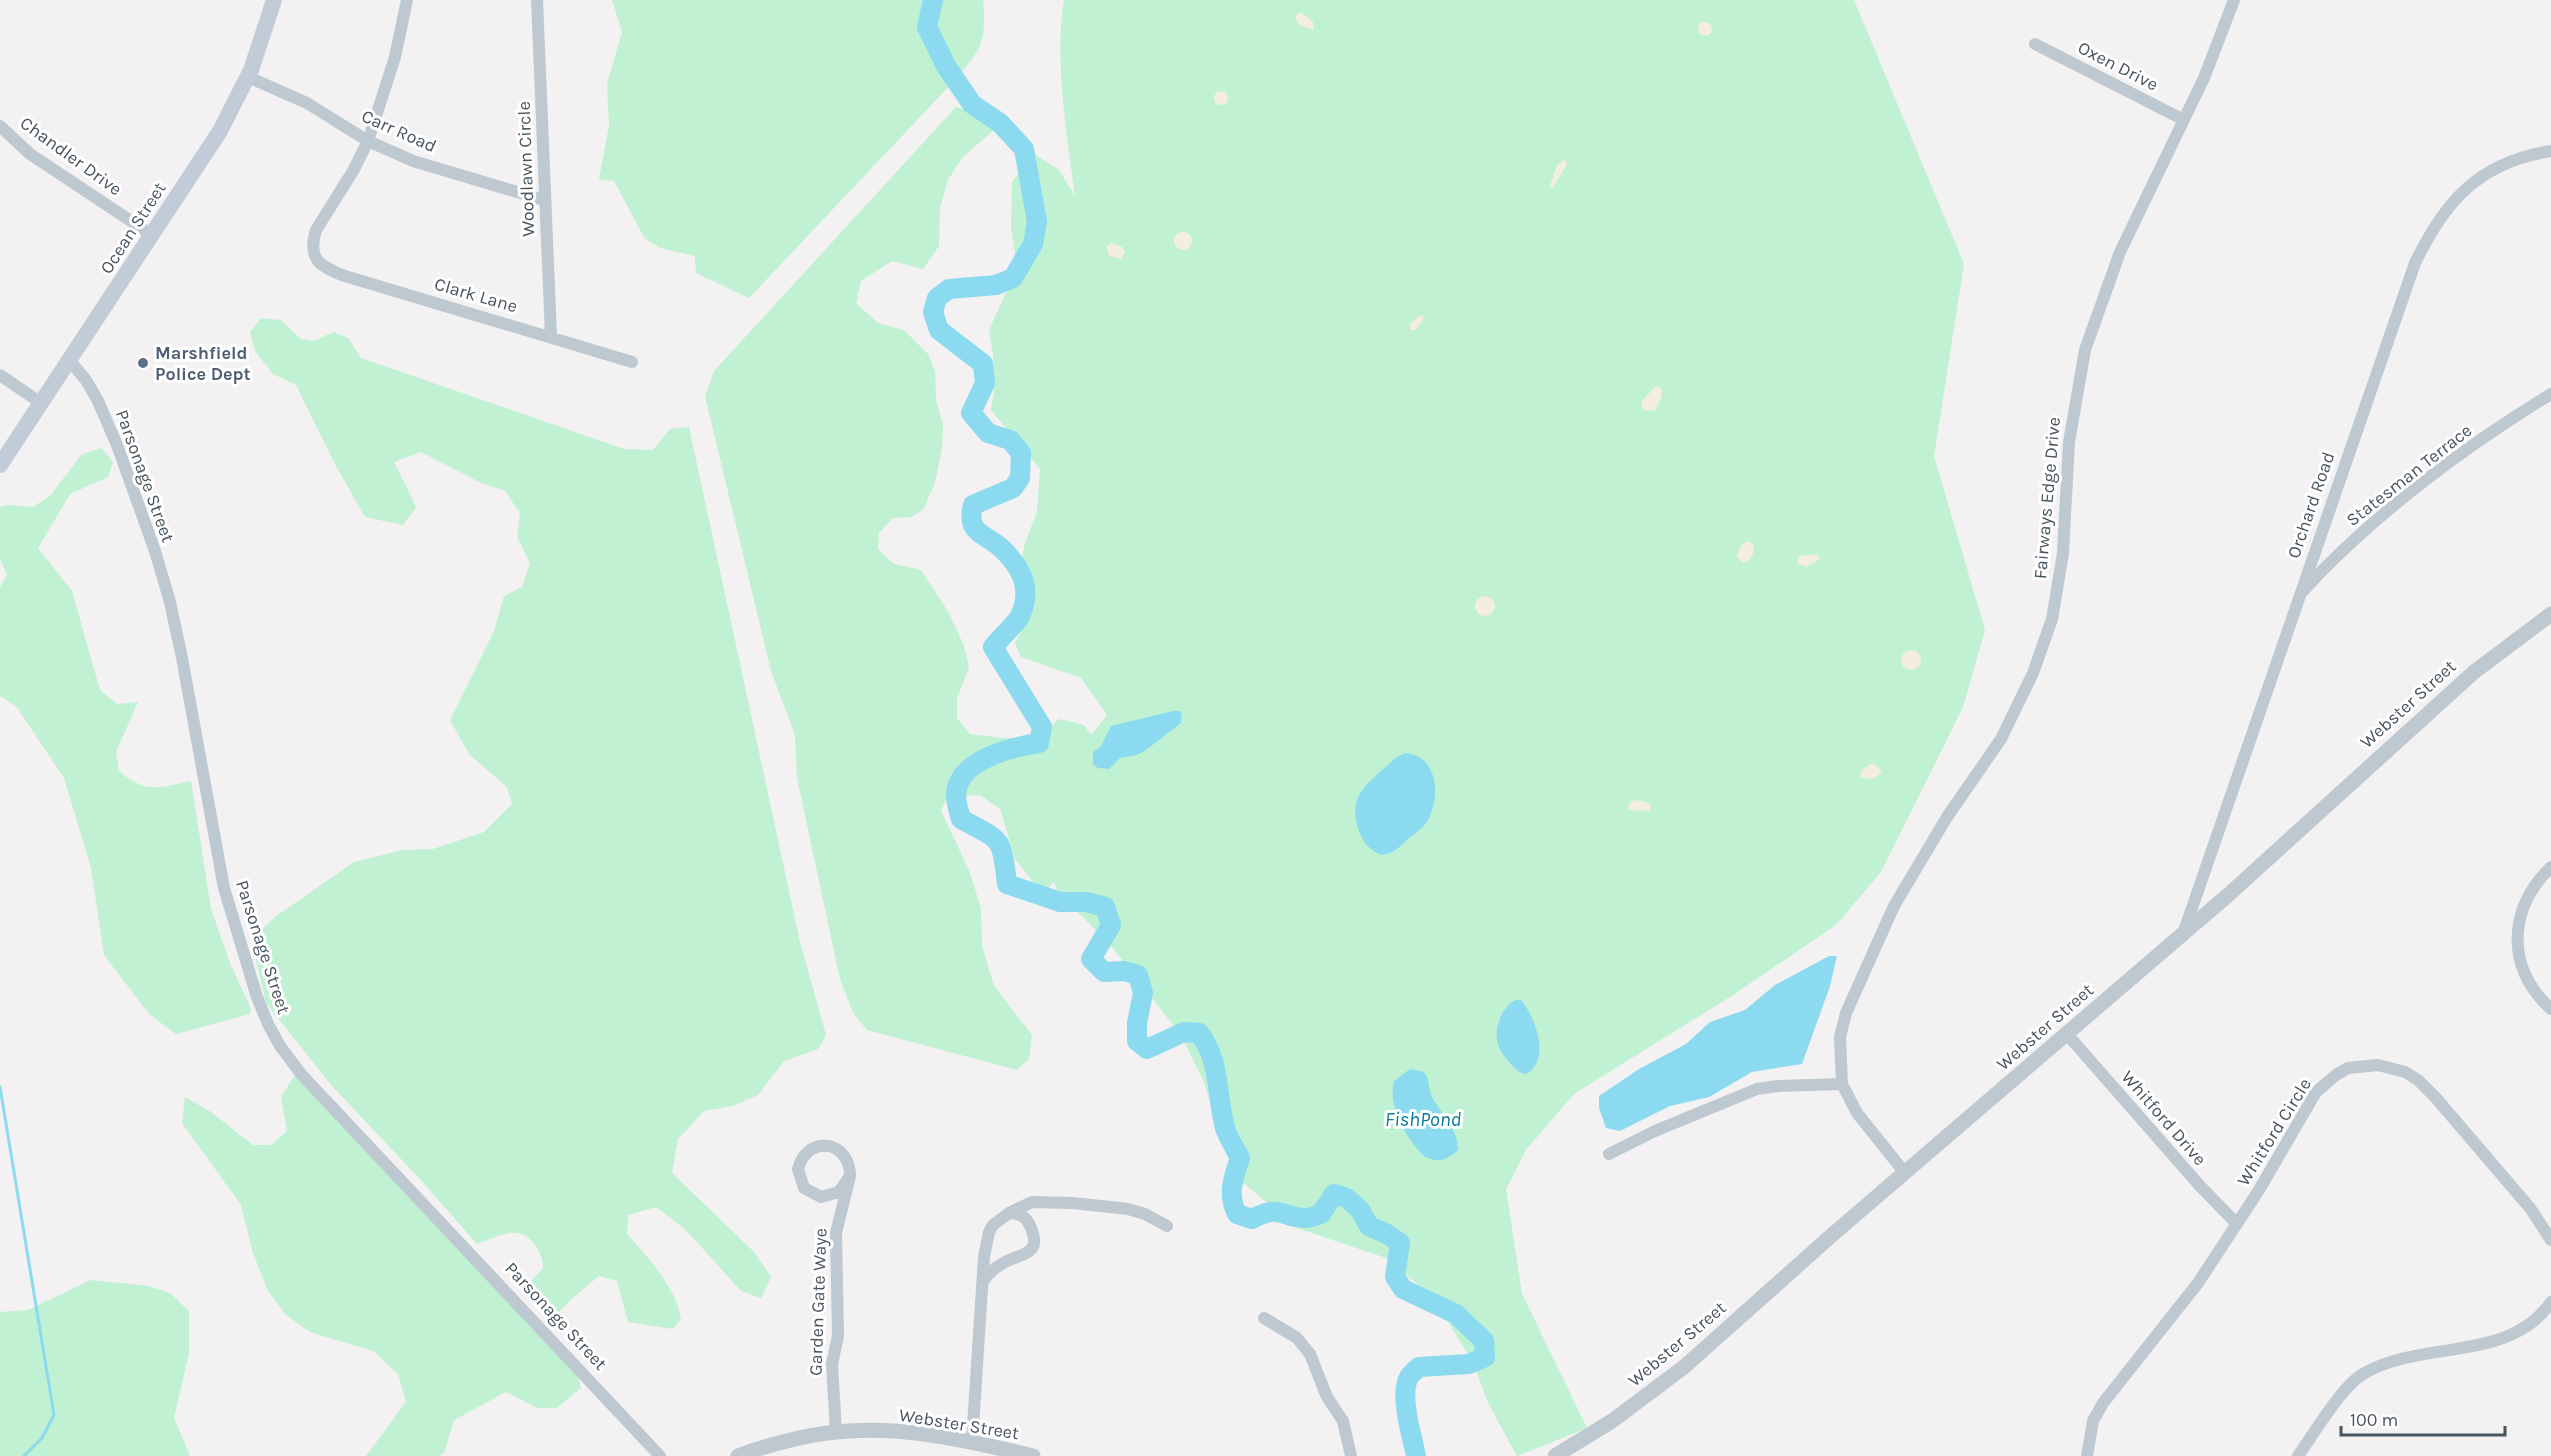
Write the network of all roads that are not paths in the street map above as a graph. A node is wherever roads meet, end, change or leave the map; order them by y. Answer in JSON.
{"nodes":[{"id":1,"x":274,"y":0,"type":"edge"},
{"id":2,"x":407,"y":0,"type":"edge"},
{"id":3,"x":537,"y":0,"type":"edge"},
{"id":4,"x":2234,"y":0,"type":"edge"},
{"id":5,"x":2035,"y":44,"type":"dead end"},
{"id":6,"x":248,"y":77,"type":"junction"},
{"id":7,"x":2184,"y":120,"type":"junction"},
{"id":8,"x":0,"y":126,"type":"edge"},
{"id":9,"x":368,"y":141,"type":"junction"},
{"id":10,"x":2551,"y":151,"type":"edge"},
{"id":11,"x":544,"y":200,"type":"junction"},
{"id":12,"x":152,"y":235,"type":"junction"},
{"id":13,"x":551,"y":336,"type":"junction"},
{"id":14,"x":69,"y":360,"type":"junction"},
{"id":15,"x":632,"y":362,"type":"dead end"},
{"id":16,"x":0,"y":375,"type":"edge"},
{"id":17,"x":2551,"y":394,"type":"edge"},
{"id":18,"x":41,"y":403,"type":"junction"},
{"id":19,"x":0,"y":465,"type":"edge"},
{"id":20,"x":2300,"y":596,"type":"junction"},
{"id":21,"x":2551,"y":614,"type":"edge"},
{"id":22,"x":2551,"y":867,"type":"edge"},
{"id":23,"x":2182,"y":934,"type":"junction"},
{"id":24,"x":2551,"y":1009,"type":"edge"},
{"id":25,"x":2066,"y":1033,"type":"junction"},
{"id":26,"x":1842,"y":1084,"type":"junction"},
{"id":27,"x":1609,"y":1154,"type":"dead end"},
{"id":28,"x":1905,"y":1173,"type":"junction"},
{"id":29,"x":850,"y":1176,"type":"junction"},
{"id":30,"x":1009,"y":1213,"type":"junction"},
{"id":31,"x":2237,"y":1224,"type":"junction"},
{"id":32,"x":1167,"y":1226,"type":"dead end"},
{"id":33,"x":2551,"y":1240,"type":"edge"},
{"id":34,"x":983,"y":1281,"type":"junction"},
{"id":35,"x":2551,"y":1302,"type":"edge"},
{"id":36,"x":1264,"y":1318,"type":"dead end"},
{"id":37,"x":836,"y":1432,"type":"junction"},
{"id":38,"x":972,"y":1442,"type":"junction"},
{"id":39,"x":660,"y":1456,"type":"edge"},
{"id":40,"x":738,"y":1456,"type":"edge"},
{"id":41,"x":1033,"y":1456,"type":"edge"},
{"id":42,"x":1351,"y":1456,"type":"edge"},
{"id":43,"x":1555,"y":1456,"type":"edge"},
{"id":44,"x":2087,"y":1456,"type":"edge"},
{"id":45,"x":2298,"y":1456,"type":"edge"}],
"edges":[{"from":1,"to":6,"type":"main road","name":"Ocean Street"},
{"from":2,"to":9,"type":"street"},
{"from":3,"to":11,"type":"street","name":"Woodlawn Circle"},
{"from":4,"to":7,"type":"street","name":"Fairways Edge Drive"},
{"from":5,"to":7,"type":"street","name":"Oxen Drive"},
{"from":6,"to":9,"type":"street","name":"Carr Road"},
{"from":6,"to":12,"type":"main road","name":"Ocean Street"},
{"from":7,"to":26,"type":"street","name":"Fairways Edge Drive"},
{"from":8,"to":12,"type":"street","name":"Chandler Drive"},
{"from":9,"to":11,"type":"street","name":"Carr Road"},
{"from":9,"to":13,"type":"street","name":"Clark Lane"},
{"from":10,"to":20,"type":"street","name":"Orchard Road"},
{"from":11,"to":13,"type":"street","name":"Woodlawn Circle"},
{"from":12,"to":14,"type":"main road","name":"Ocean Street"},
{"from":13,"to":15,"type":"street","name":"Clark Lane"},
{"from":14,"to":18,"type":"main road","name":"Ocean Street"},
{"from":14,"to":39,"type":"street","name":"Parsonage Street"},
{"from":16,"to":18,"type":"street"},
{"from":17,"to":20,"type":"street","name":"Statesman Terrace"},
{"from":18,"to":19,"type":"main road","name":"Ocean Street"},
{"from":20,"to":23,"type":"street","name":"Orchard Road"},
{"from":21,"to":23,"type":"street","name":"Webster Street"},
{"from":22,"to":24,"type":"street"},
{"from":23,"to":25,"type":"street","name":"Webster Street"},
{"from":25,"to":28,"type":"street","name":"Webster Street"},
{"from":25,"to":31,"type":"street","name":"Whitford Drive"},
{"from":26,"to":27,"type":"street"},
{"from":26,"to":28,"type":"street","name":"Fairways Edge Drive"},
{"from":28,"to":43,"type":"street","name":"Webster Street"},
{"from":29,"to":29,"type":"street"},
{"from":29,"to":37,"type":"street","name":"Garden Gate Waye"},
{"from":30,"to":32,"type":"street"},
{"from":30,"to":34,"type":"street"},
{"from":30,"to":34,"type":"street"},
{"from":31,"to":33,"type":"street","name":"Whitford Circle"},
{"from":31,"to":44,"type":"street","name":"Whitford Circle"},
{"from":34,"to":38,"type":"street"},
{"from":35,"to":45,"type":"street"},
{"from":36,"to":42,"type":"street"},
{"from":37,"to":38,"type":"street","name":"Webster Street"},
{"from":37,"to":40,"type":"street","name":"Webster Street"},
{"from":38,"to":41,"type":"street","name":"Webster Street"}]}
